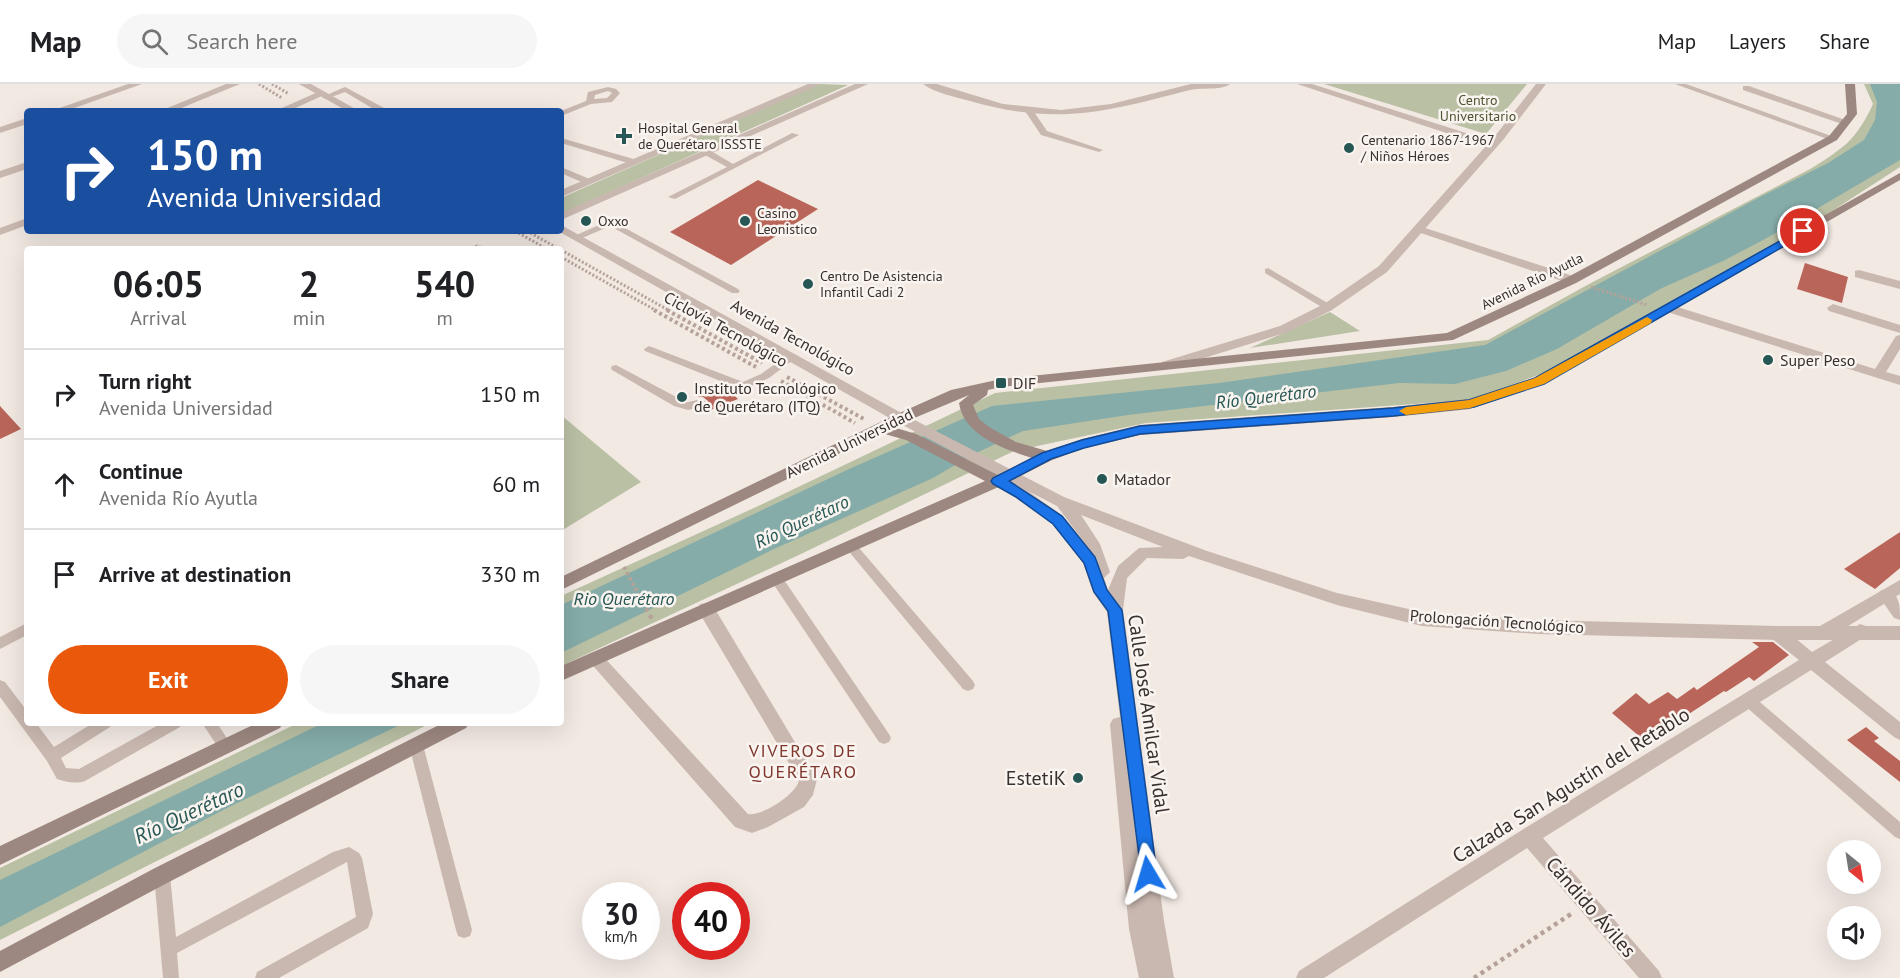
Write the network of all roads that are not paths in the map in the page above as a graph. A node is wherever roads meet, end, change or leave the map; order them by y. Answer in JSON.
{"nodes":[{"id":1,"x":137,"y":84,"type":"edge"},
{"id":2,"x":235,"y":84,"type":"edge"},
{"id":3,"x":304,"y":84,"type":"edge"},
{"id":4,"x":816,"y":84,"type":"edge"},
{"id":5,"x":863,"y":84,"type":"edge"},
{"id":6,"x":928,"y":84,"type":"edge"},
{"id":7,"x":1225,"y":84,"type":"edge"},
{"id":8,"x":1302,"y":84,"type":"edge"},
{"id":9,"x":1541,"y":84,"type":"edge"},
{"id":10,"x":1679,"y":84,"type":"edge"},
{"id":11,"x":1850,"y":84,"type":"edge"},
{"id":12,"x":1198,"y":85,"type":"edge"},
{"id":13,"x":342,"y":86,"type":"edge"},
{"id":14,"x":1746,"y":88,"type":"dead end"},
{"id":15,"x":323,"y":95,"type":"junction"},
{"id":16,"x":590,"y":102,"type":"dead end"},
{"id":17,"x":65,"y":108,"type":"edge"},
{"id":18,"x":173,"y":108,"type":"edge"},
{"id":19,"x":288,"y":108,"type":"edge"},
{"id":20,"x":348,"y":108,"type":"edge"},
{"id":21,"x":378,"y":108,"type":"edge"},
{"id":22,"x":1029,"y":111,"type":"junction"},
{"id":23,"x":564,"y":113,"type":"edge"},
{"id":24,"x":24,"y":122,"type":"edge"},
{"id":25,"x":1846,"y":122,"type":"junction"},
{"id":26,"x":0,"y":129,"type":"edge"},
{"id":27,"x":795,"y":135,"type":"dead end"},
{"id":28,"x":1833,"y":138,"type":"junction"},
{"id":29,"x":564,"y":141,"type":"edge"},
{"id":30,"x":1494,"y":145,"type":"junction"},
{"id":31,"x":1099,"y":150,"type":"dead end"},
{"id":32,"x":708,"y":153,"type":"junction"},
{"id":33,"x":634,"y":162,"type":"junction"},
{"id":34,"x":24,"y":166,"type":"edge"},
{"id":35,"x":733,"y":167,"type":"junction"},
{"id":36,"x":564,"y":171,"type":"edge"},
{"id":37,"x":0,"y":175,"type":"edge"},
{"id":38,"x":1900,"y":176,"type":"edge"},
{"id":39,"x":589,"y":182,"type":"junction"},
{"id":40,"x":564,"y":193,"type":"edge"},
{"id":41,"x":672,"y":197,"type":"dead end"},
{"id":42,"x":564,"y":216,"type":"edge"},
{"id":43,"x":24,"y":222,"type":"edge"},
{"id":44,"x":1419,"y":229,"type":"junction"},
{"id":45,"x":564,"y":230,"type":"edge"},
{"id":46,"x":0,"y":232,"type":"edge"},
{"id":47,"x":577,"y":237,"type":"junction"},
{"id":48,"x":1268,"y":271,"type":"dead end"},
{"id":49,"x":1859,"y":274,"type":"dead end"},
{"id":50,"x":1572,"y":280,"type":"junction"},
{"id":51,"x":1900,"y":285,"type":"edge"},
{"id":52,"x":735,"y":291,"type":"dead end"},
{"id":53,"x":1328,"y":307,"type":"junction"},
{"id":54,"x":1668,"y":308,"type":"junction"},
{"id":55,"x":1833,"y":309,"type":"dead end"},
{"id":56,"x":1900,"y":329,"type":"edge"},
{"id":57,"x":1900,"y":339,"type":"edge"},
{"id":58,"x":649,"y":349,"type":"dead end"},
{"id":59,"x":792,"y":357,"type":"junction"},
{"id":60,"x":616,"y":368,"type":"dead end"},
{"id":61,"x":1156,"y":369,"type":"junction"},
{"id":62,"x":1878,"y":374,"type":"junction"},
{"id":63,"x":1900,"y":381,"type":"edge"},
{"id":64,"x":1001,"y":383,"type":"junction"},
{"id":65,"x":702,"y":403,"type":"dead end"},
{"id":66,"x":900,"y":418,"type":"junction"},
{"id":67,"x":876,"y":430,"type":"junction"},
{"id":68,"x":1047,"y":456,"type":"junction"},
{"id":69,"x":1004,"y":478,"type":"junction"},
{"id":70,"x":1059,"y":501,"type":"junction"},
{"id":71,"x":850,"y":545,"type":"junction"},
{"id":72,"x":1202,"y":555,"type":"junction"},
{"id":73,"x":776,"y":578,"type":"junction"},
{"id":74,"x":564,"y":583,"type":"edge"},
{"id":75,"x":1893,"y":591,"type":"edge"},
{"id":76,"x":1111,"y":605,"type":"junction"},
{"id":77,"x":706,"y":609,"type":"junction"},
{"id":78,"x":1900,"y":613,"type":"edge"},
{"id":79,"x":24,"y":630,"type":"edge"},
{"id":80,"x":1860,"y":631,"type":"junction"},
{"id":81,"x":1826,"y":632,"type":"junction"},
{"id":82,"x":1777,"y":633,"type":"junction"},
{"id":83,"x":1900,"y":633,"type":"edge"},
{"id":84,"x":0,"y":644,"type":"edge"},
{"id":85,"x":595,"y":659,"type":"junction"},
{"id":86,"x":1812,"y":662,"type":"junction"},
{"id":87,"x":564,"y":673,"type":"edge"},
{"id":88,"x":968,"y":685,"type":"dead end"},
{"id":89,"x":0,"y":686,"type":"edge"},
{"id":90,"x":1749,"y":701,"type":"junction"},
{"id":91,"x":24,"y":718,"type":"edge"},
{"id":92,"x":30,"y":726,"type":"edge"},
{"id":93,"x":100,"y":726,"type":"edge"},
{"id":94,"x":170,"y":726,"type":"edge"},
{"id":95,"x":211,"y":726,"type":"edge"},
{"id":96,"x":268,"y":726,"type":"edge"},
{"id":97,"x":454,"y":726,"type":"edge"},
{"id":98,"x":1900,"y":732,"type":"edge"},
{"id":99,"x":884,"y":738,"type":"dead end"},
{"id":100,"x":416,"y":745,"type":"junction"},
{"id":101,"x":225,"y":746,"type":"junction"},
{"id":102,"x":52,"y":756,"type":"junction"},
{"id":103,"x":1900,"y":832,"type":"edge"},
{"id":104,"x":1529,"y":836,"type":"junction"},
{"id":105,"x":0,"y":856,"type":"edge"},
{"id":106,"x":162,"y":875,"type":"junction"},
{"id":107,"x":464,"y":930,"type":"dead end"},
{"id":108,"x":169,"y":949,"type":"junction"},
{"id":109,"x":0,"y":962,"type":"edge"},
{"id":110,"x":171,"y":978,"type":"edge"},
{"id":111,"x":263,"y":978,"type":"edge"},
{"id":112,"x":1149,"y":978,"type":"edge"},
{"id":113,"x":1164,"y":978,"type":"edge"},
{"id":114,"x":1306,"y":978,"type":"edge"},
{"id":115,"x":1652,"y":978,"type":"edge"}],
"edges":[{"from":1,"to":17,"type":"street"},
{"from":2,"to":18,"type":"street"},
{"from":3,"to":15,"type":"street"},
{"from":4,"to":33,"type":"street"},
{"from":5,"to":32,"type":"street"},
{"from":6,"to":22,"type":"street"},
{"from":7,"to":12,"type":"street"},
{"from":8,"to":30,"type":"street"},
{"from":9,"to":30,"type":"street"},
{"from":10,"to":28,"type":"lane"},
{"from":11,"to":25,"type":"main road","name":"Avenida Río Ayutla"},
{"from":12,"to":22,"type":"street"},
{"from":13,"to":15,"type":"lane"},
{"from":13,"to":21,"type":"lane"},
{"from":14,"to":25,"type":"street"},
{"from":15,"to":19,"type":"street"},
{"from":15,"to":20,"type":"street"},
{"from":16,"to":23,"type":"lane"},
{"from":22,"to":31,"type":"lane"},
{"from":24,"to":26,"type":"street"},
{"from":25,"to":28,"type":"main road","name":"Avenida Río Ayutla"},
{"from":27,"to":35,"type":"lane"},
{"from":28,"to":50,"type":"main road","name":"Avenida Río Ayutla"},
{"from":29,"to":33,"type":"lane"},
{"from":30,"to":44,"type":"street"},
{"from":32,"to":35,"type":"lane"},
{"from":32,"to":42,"type":"street"},
{"from":33,"to":39,"type":"street"},
{"from":34,"to":37,"type":"street"},
{"from":35,"to":41,"type":"lane"},
{"from":36,"to":39,"type":"lane"},
{"from":38,"to":54,"type":"main road"},
{"from":39,"to":40,"type":"street"},
{"from":43,"to":46,"type":"street"},
{"from":44,"to":50,"type":"street"},
{"from":44,"to":53,"type":"street"},
{"from":45,"to":47,"type":"street","name":"Avenida Tecnológico"},
{"from":47,"to":52,"type":"lane"},
{"from":47,"to":59,"type":"street","name":"Avenida Tecnológico"},
{"from":48,"to":53,"type":"lane"},
{"from":49,"to":51,"type":"street"},
{"from":50,"to":61,"type":"main road","name":"Avenida Río Ayutla"},
{"from":53,"to":61,"type":"street"},
{"from":54,"to":62,"type":"street"},
{"from":54,"to":68,"type":"main road"},
{"from":55,"to":56,"type":"street"},
{"from":57,"to":62,"type":"street"},
{"from":58,"to":59,"type":"lane"},
{"from":59,"to":66,"type":"street","name":"Avenida Tecnológico"},
{"from":60,"to":65,"type":"lane"},
{"from":61,"to":64,"type":"main road","name":"Avenida Universidad"},
{"from":62,"to":63,"type":"street"},
{"from":64,"to":66,"type":"main road","name":"Avenida Universidad"},
{"from":64,"to":68,"type":"main road"},
{"from":66,"to":67,"type":"main road","name":"Avenida Universidad"},
{"from":66,"to":69,"type":"street","name":"Avenida Tecnológico"},
{"from":67,"to":69,"type":"main road"},
{"from":67,"to":74,"type":"main road","name":"Avenida Universidad"},
{"from":68,"to":69,"type":"main road"},
{"from":69,"to":70,"type":"street","name":"Prolongación Tecnológico"},
{"from":69,"to":71,"type":"main road"},
{"from":69,"to":76,"type":"street","name":"Calle José Amilcar Vidal"},
{"from":70,"to":72,"type":"street","name":"Prolongación Tecnológico"},
{"from":70,"to":76,"type":"street","name":"Calle José Amilcar Vidal"},
{"from":71,"to":73,"type":"main road"},
{"from":71,"to":88,"type":"lane"},
{"from":72,"to":76,"type":"street"},
{"from":72,"to":82,"type":"street","name":"Prolongación Tecnológico"},
{"from":73,"to":77,"type":"main road"},
{"from":73,"to":99,"type":"lane"},
{"from":75,"to":78,"type":"street"},
{"from":75,"to":81,"type":"street"},
{"from":76,"to":112,"type":"street","name":"Calle José Amilcar Vidal"},
{"from":76,"to":113,"type":"street","name":"Calle José Amilcar Vidal"},
{"from":77,"to":85,"type":"main road"},
{"from":77,"to":85,"type":"street"},
{"from":79,"to":84,"type":"lane"},
{"from":80,"to":81,"type":"street","name":"Prolongación Tecnológico"},
{"from":80,"to":83,"type":"street","name":"Prolongación Tecnológico"},
{"from":80,"to":86,"type":"street","name":"Calzada San Agustín del Retablo"},
{"from":81,"to":82,"type":"street","name":"Prolongación Tecnológico"},
{"from":82,"to":86,"type":"street"},
{"from":85,"to":87,"type":"main road"},
{"from":86,"to":90,"type":"street","name":"Calzada San Agustín del Retablo"},
{"from":86,"to":98,"type":"street"},
{"from":89,"to":91,"type":"lane"},
{"from":90,"to":103,"type":"lane"},
{"from":90,"to":104,"type":"street","name":"Calzada San Agustín del Retablo"},
{"from":92,"to":102,"type":"lane"},
{"from":93,"to":102,"type":"lane"},
{"from":94,"to":102,"type":"lane"},
{"from":95,"to":101,"type":"lane"},
{"from":96,"to":101,"type":"main road"},
{"from":97,"to":100,"type":"main road"},
{"from":100,"to":106,"type":"main road"},
{"from":100,"to":107,"type":"lane"},
{"from":101,"to":105,"type":"main road"},
{"from":104,"to":114,"type":"street","name":"Calzada San Agustín del Retablo"},
{"from":104,"to":115,"type":"street","name":"Cándido Áviles"},
{"from":106,"to":108,"type":"lane"},
{"from":106,"to":109,"type":"main road"},
{"from":108,"to":110,"type":"lane"},
{"from":108,"to":111,"type":"lane"}]}
